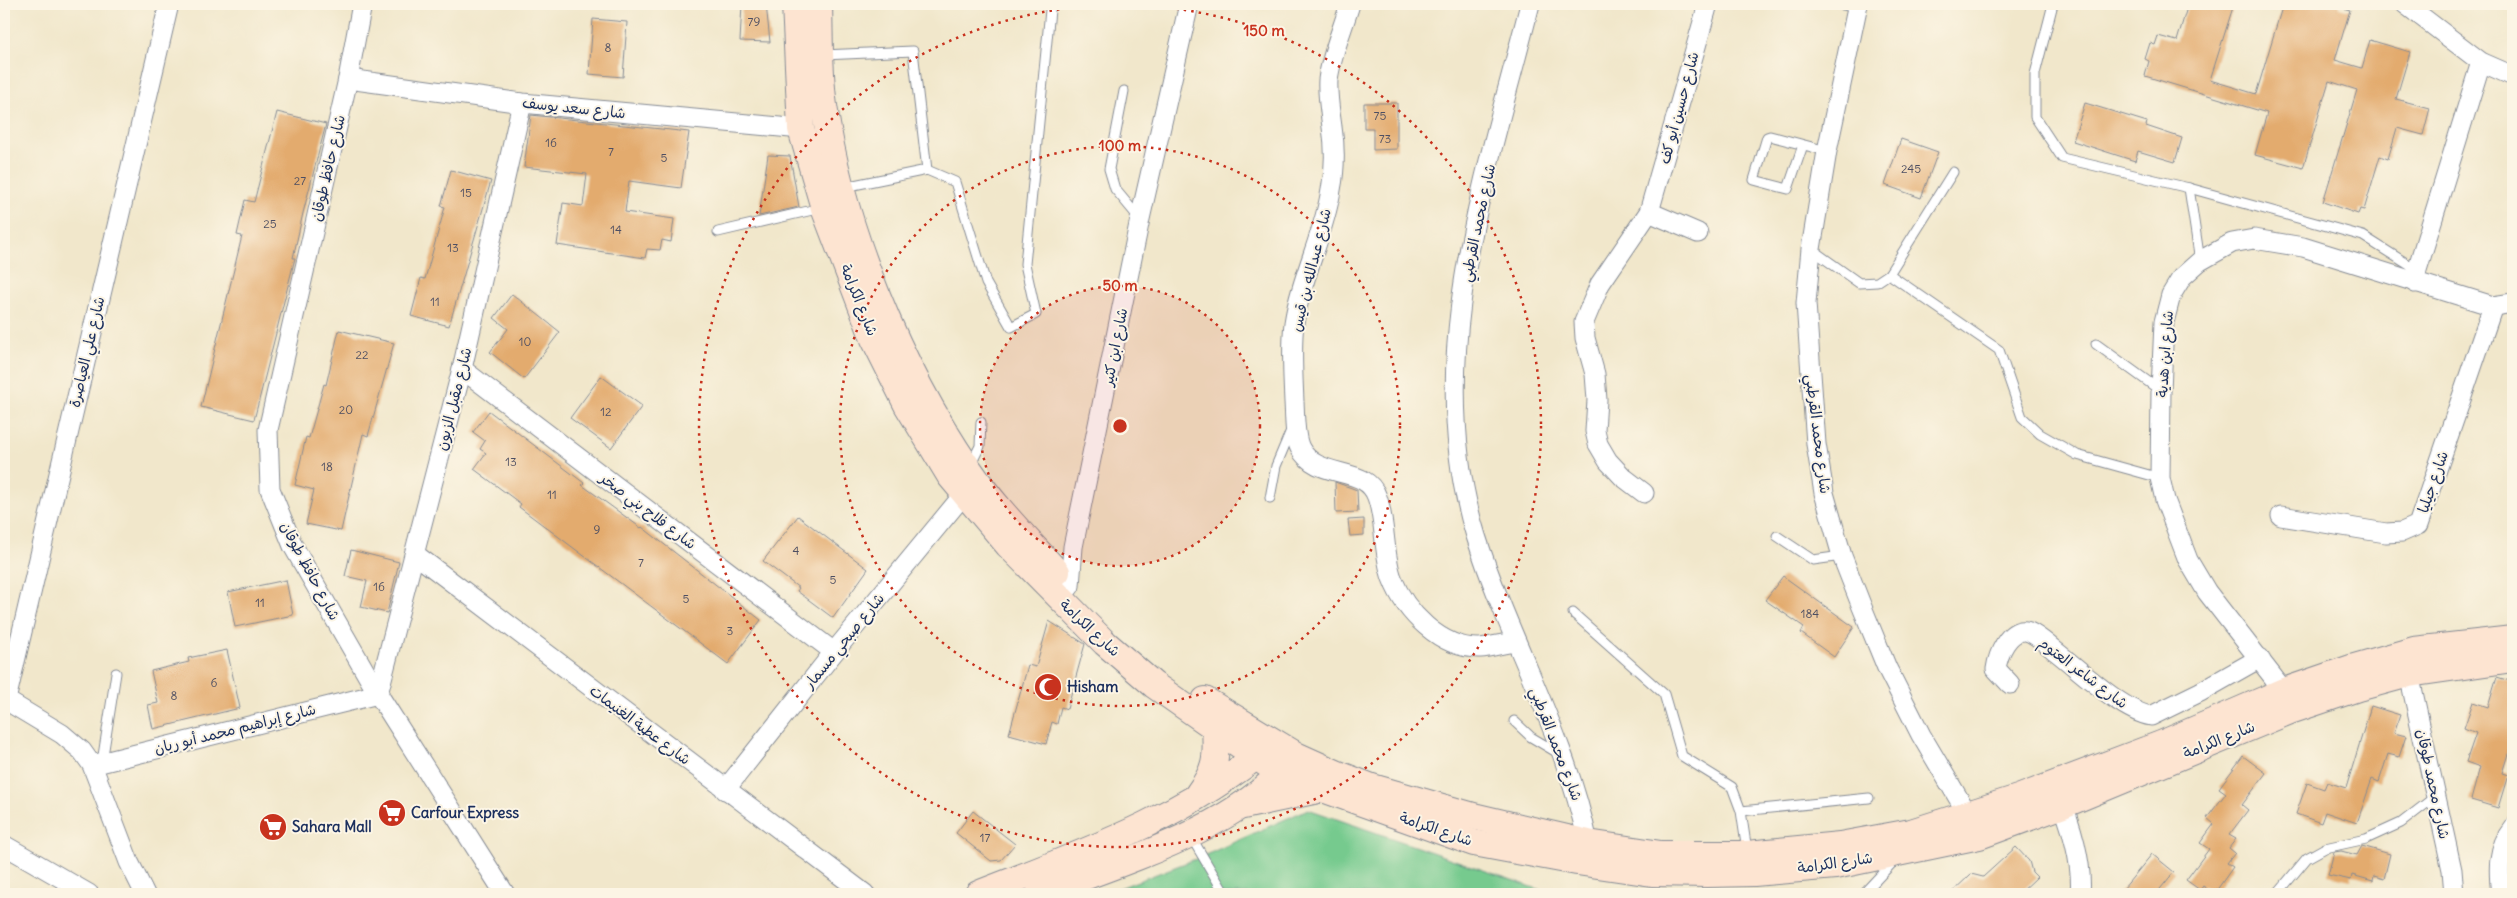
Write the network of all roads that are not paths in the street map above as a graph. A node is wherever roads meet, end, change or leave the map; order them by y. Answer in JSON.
{"nodes":[{"id":1,"x":169,"y":4,"type":"edge"},
{"id":2,"x":362,"y":4,"type":"edge"},
{"id":3,"x":795,"y":4,"type":"edge"},
{"id":4,"x":819,"y":4,"type":"edge"},
{"id":5,"x":1049,"y":4,"type":"edge"},
{"id":6,"x":1189,"y":4,"type":"edge"},
{"id":7,"x":1350,"y":4,"type":"edge"},
{"id":8,"x":1530,"y":4,"type":"edge"},
{"id":9,"x":1708,"y":4,"type":"edge"},
{"id":10,"x":1839,"y":4,"type":"edge"},
{"id":11,"x":2053,"y":4,"type":"edge"},
{"id":12,"x":2405,"y":4,"type":"edge"},
{"id":13,"x":1858,"y":6,"type":"edge"},
{"id":14,"x":820,"y":55,"type":"junction"},
{"id":15,"x":2480,"y":62,"type":"junction"},
{"id":16,"x":2513,"y":76,"type":"edge"},
{"id":17,"x":348,"y":79,"type":"junction"},
{"id":18,"x":1124,"y":91,"type":"dead end"},
{"id":19,"x":522,"y":103,"type":"junction"},
{"id":20,"x":801,"y":129,"type":"junction"},
{"id":21,"x":1803,"y":145,"type":"junction"},
{"id":22,"x":1827,"y":151,"type":"junction"},
{"id":23,"x":927,"y":170,"type":"junction"},
{"id":24,"x":1953,"y":172,"type":"dead end"},
{"id":25,"x":841,"y":188,"type":"junction"},
{"id":26,"x":2189,"y":188,"type":"junction"},
{"id":27,"x":824,"y":208,"type":"junction"},
{"id":28,"x":1649,"y":212,"type":"junction"},
{"id":29,"x":1140,"y":219,"type":"junction"},
{"id":30,"x":718,"y":232,"type":"dead end"},
{"id":31,"x":1698,"y":233,"type":"dead end"},
{"id":32,"x":1810,"y":249,"type":"junction"},
{"id":33,"x":2200,"y":261,"type":"junction"},
{"id":34,"x":1890,"y":274,"type":"junction"},
{"id":35,"x":2416,"y":277,"type":"junction"},
{"id":36,"x":2513,"y":303,"type":"edge"},
{"id":37,"x":2493,"y":306,"type":"junction"},
{"id":38,"x":2096,"y":344,"type":"dead end"},
{"id":39,"x":462,"y":369,"type":"junction"},
{"id":40,"x":2161,"y":391,"type":"junction"},
{"id":41,"x":1296,"y":421,"type":"junction"},
{"id":42,"x":981,"y":422,"type":"dead end"},
{"id":43,"x":969,"y":469,"type":"junction"},
{"id":44,"x":2160,"y":478,"type":"junction"},
{"id":45,"x":1644,"y":493,"type":"dead end"},
{"id":46,"x":964,"y":494,"type":"junction"},
{"id":47,"x":1270,"y":498,"type":"dead end"},
{"id":48,"x":2281,"y":516,"type":"dead end"},
{"id":49,"x":1778,"y":536,"type":"dead end"},
{"id":50,"x":416,"y":555,"type":"junction"},
{"id":51,"x":1842,"y":556,"type":"junction"},
{"id":52,"x":1065,"y":593,"type":"junction"},
{"id":53,"x":1573,"y":613,"type":"dead end"},
{"id":54,"x":2513,"y":639,"type":"edge"},
{"id":55,"x":1515,"y":642,"type":"junction"},
{"id":56,"x":834,"y":652,"type":"junction"},
{"id":57,"x":2260,"y":658,"type":"junction"},
{"id":58,"x":2513,"y":659,"type":"edge"},
{"id":59,"x":116,"y":673,"type":"dead end"},
{"id":60,"x":2409,"y":674,"type":"junction"},
{"id":61,"x":2010,"y":684,"type":"dead end"},
{"id":62,"x":2284,"y":691,"type":"junction"},
{"id":63,"x":378,"y":694,"type":"junction"},
{"id":64,"x":5,"y":699,"type":"edge"},
{"id":65,"x":1514,"y":721,"type":"dead end"},
{"id":66,"x":1215,"y":728,"type":"junction"},
{"id":67,"x":1563,"y":756,"type":"junction"},
{"id":68,"x":1277,"y":757,"type":"junction"},
{"id":69,"x":97,"y":764,"type":"junction"},
{"id":70,"x":1323,"y":789,"type":"junction"},
{"id":71,"x":725,"y":790,"type":"junction"},
{"id":72,"x":2057,"y":794,"type":"junction"},
{"id":73,"x":2436,"y":796,"type":"junction"},
{"id":74,"x":1869,"y":798,"type":"dead end"},
{"id":75,"x":1194,"y":800,"type":"junction"},
{"id":76,"x":1240,"y":807,"type":"junction"},
{"id":77,"x":1741,"y":812,"type":"junction"},
{"id":78,"x":1974,"y":825,"type":"junction"},
{"id":79,"x":2513,"y":828,"type":"edge"},
{"id":80,"x":1190,"y":835,"type":"junction"},
{"id":81,"x":1588,"y":843,"type":"junction"},
{"id":82,"x":4,"y":845,"type":"edge"},
{"id":83,"x":1902,"y":853,"type":"junction"},
{"id":84,"x":1747,"y":854,"type":"junction"},
{"id":85,"x":89,"y":894,"type":"edge"},
{"id":86,"x":145,"y":894,"type":"edge"},
{"id":87,"x":505,"y":894,"type":"edge"},
{"id":88,"x":865,"y":894,"type":"edge"},
{"id":89,"x":978,"y":894,"type":"edge"},
{"id":90,"x":1039,"y":894,"type":"edge"},
{"id":91,"x":1225,"y":894,"type":"edge"},
{"id":92,"x":1862,"y":894,"type":"edge"},
{"id":93,"x":2080,"y":894,"type":"edge"},
{"id":94,"x":2277,"y":894,"type":"edge"},
{"id":95,"x":2454,"y":894,"type":"edge"},
{"id":96,"x":2501,"y":894,"type":"edge"}],
"edges":[{"from":1,"to":64,"type":"street","name":"شارع علي العياصرة"},
{"from":2,"to":17,"type":"street","name":"شارع حافظ طوقان"},
{"from":3,"to":20,"type":"street","name":"شارع الكرامة"},
{"from":4,"to":14,"type":"street","name":"شارع الكرامة"},
{"from":5,"to":23,"type":"lane"},
{"from":6,"to":29,"type":"street","name":"شارع ابن كثير"},
{"from":7,"to":41,"type":"street","name":"شارع عبدالله بن قيس"},
{"from":8,"to":55,"type":"street","name":"شارع محمد القرطبي"},
{"from":9,"to":28,"type":"street","name":"شارع حسين أبو كف"},
{"from":10,"to":13,"type":"lane"},
{"from":11,"to":26,"type":"lane"},
{"from":12,"to":15,"type":"street"},
{"from":13,"to":22,"type":"street","name":"شارع محمد القرطبي"},
{"from":14,"to":23,"type":"lane"},
{"from":14,"to":25,"type":"street","name":"شارع الكرامة"},
{"from":15,"to":16,"type":"street"},
{"from":15,"to":35,"type":"street"},
{"from":17,"to":19,"type":"street","name":"شارع سعد يوسف"},
{"from":17,"to":63,"type":"street","name":"شارع حافظ طوقان"},
{"from":18,"to":29,"type":"lane"},
{"from":19,"to":20,"type":"street","name":"شارع سعد يوسف"},
{"from":19,"to":39,"type":"street","name":"شارع مقبل الزبون"},
{"from":20,"to":27,"type":"street","name":"شارع الكرامة"},
{"from":21,"to":21,"type":"lane"},
{"from":21,"to":22,"type":"lane"},
{"from":22,"to":32,"type":"street","name":"شارع محمد القرطبي"},
{"from":23,"to":25,"type":"lane"},
{"from":24,"to":34,"type":"lane"},
{"from":25,"to":43,"type":"street","name":"شارع الكرامة"},
{"from":26,"to":33,"type":"lane"},
{"from":26,"to":35,"type":"lane"},
{"from":27,"to":30,"type":"lane"},
{"from":27,"to":46,"type":"street","name":"شارع الكرامة"},
{"from":28,"to":31,"type":"street"},
{"from":28,"to":45,"type":"street","name":"شارع حسين أبو كف"},
{"from":29,"to":52,"type":"street","name":"شارع ابن كثير"},
{"from":32,"to":34,"type":"lane"},
{"from":32,"to":51,"type":"street","name":"شارع محمد القرطبي"},
{"from":33,"to":35,"type":"street","name":"شارع ابن هدية"},
{"from":33,"to":40,"type":"street","name":"شارع ابن هدية"},
{"from":34,"to":44,"type":"lane"},
{"from":35,"to":37,"type":"street","name":"شارع ابن هدية"},
{"from":36,"to":37,"type":"street","name":"شارع ابن هدية"},
{"from":37,"to":48,"type":"street","name":"شارع جيليا"},
{"from":38,"to":40,"type":"lane"},
{"from":39,"to":50,"type":"street","name":"شارع مقبل الزبون"},
{"from":39,"to":56,"type":"street","name":"شارع فلاح بني صخر"},
{"from":40,"to":44,"type":"street","name":"شارع ابن هدية"},
{"from":41,"to":47,"type":"lane"},
{"from":41,"to":55,"type":"street","name":"شارع عبدالله بن قيس"},
{"from":42,"to":43,"type":"lane"},
{"from":43,"to":52,"type":"street","name":"شارع الكرامة"},
{"from":44,"to":57,"type":"street","name":"شارع ابن هدية"},
{"from":46,"to":52,"type":"street","name":"شارع الكرامة"},
{"from":46,"to":56,"type":"street","name":"شارع صبحي مسمار"},
{"from":49,"to":51,"type":"lane"},
{"from":50,"to":63,"type":"street","name":"شارع مقبل الزبون"},
{"from":50,"to":71,"type":"street","name":"شارع عطية الغنيمات"},
{"from":51,"to":78,"type":"street","name":"شارع محمد القرطبي"},
{"from":52,"to":66,"type":"street","name":"شارع الكرامة"},
{"from":52,"to":68,"type":"street","name":"شارع الكرامة"},
{"from":53,"to":77,"type":"lane"},
{"from":54,"to":62,"type":"street","name":"شارع الكرامة"},
{"from":55,"to":67,"type":"street","name":"شارع محمد القرطبي"},
{"from":56,"to":71,"type":"street","name":"شارع صبحي مسمار"},
{"from":57,"to":61,"type":"street","name":"شارع شاعر العتوم"},
{"from":57,"to":62,"type":"street","name":"شارع ابن هدية"},
{"from":58,"to":60,"type":"street","name":"شارع الكرامة"},
{"from":59,"to":69,"type":"lane"},
{"from":60,"to":72,"type":"street","name":"شارع الكرامة"},
{"from":60,"to":73,"type":"street","name":"شارع محمد طوقان"},
{"from":62,"to":72,"type":"street","name":"شارع الكرامة"},
{"from":63,"to":69,"type":"street","name":"شارع إبراهيم محمد أبو ريان"},
{"from":63,"to":87,"type":"street","name":"شارع حافظ طوقان"},
{"from":64,"to":69,"type":"street"},
{"from":65,"to":67,"type":"lane"},
{"from":66,"to":68,"type":"street","name":"شارع الكرامة"},
{"from":66,"to":75,"type":"street"},
{"from":67,"to":81,"type":"street","name":"شارع محمد القرطبي"},
{"from":68,"to":70,"type":"street","name":"شارع الكرامة"},
{"from":68,"to":75,"type":"street"},
{"from":68,"to":76,"type":"street"},
{"from":68,"to":81,"type":"street","name":"شارع الكرامة"},
{"from":69,"to":86,"type":"street"},
{"from":70,"to":76,"type":"street"},
{"from":70,"to":83,"type":"street","name":"شارع الكرامة"},
{"from":71,"to":88,"type":"street","name":"شارع عطية الغنيمات"},
{"from":72,"to":78,"type":"street","name":"شارع الكرامة"},
{"from":72,"to":93,"type":"street"},
{"from":73,"to":94,"type":"lane"},
{"from":73,"to":95,"type":"street","name":"شارع محمد طوقان"},
{"from":74,"to":77,"type":"lane"},
{"from":75,"to":89,"type":"street"},
{"from":76,"to":80,"type":"street"},
{"from":77,"to":84,"type":"lane"},
{"from":78,"to":83,"type":"street","name":"شارع الكرامة"},
{"from":78,"to":84,"type":"street","name":"شارع الكرامة"},
{"from":79,"to":96,"type":"street"},
{"from":80,"to":90,"type":"street"},
{"from":80,"to":91,"type":"lane"},
{"from":81,"to":84,"type":"street","name":"شارع الكرامة"},
{"from":82,"to":85,"type":"street"},
{"from":83,"to":92,"type":"lane"}]}
